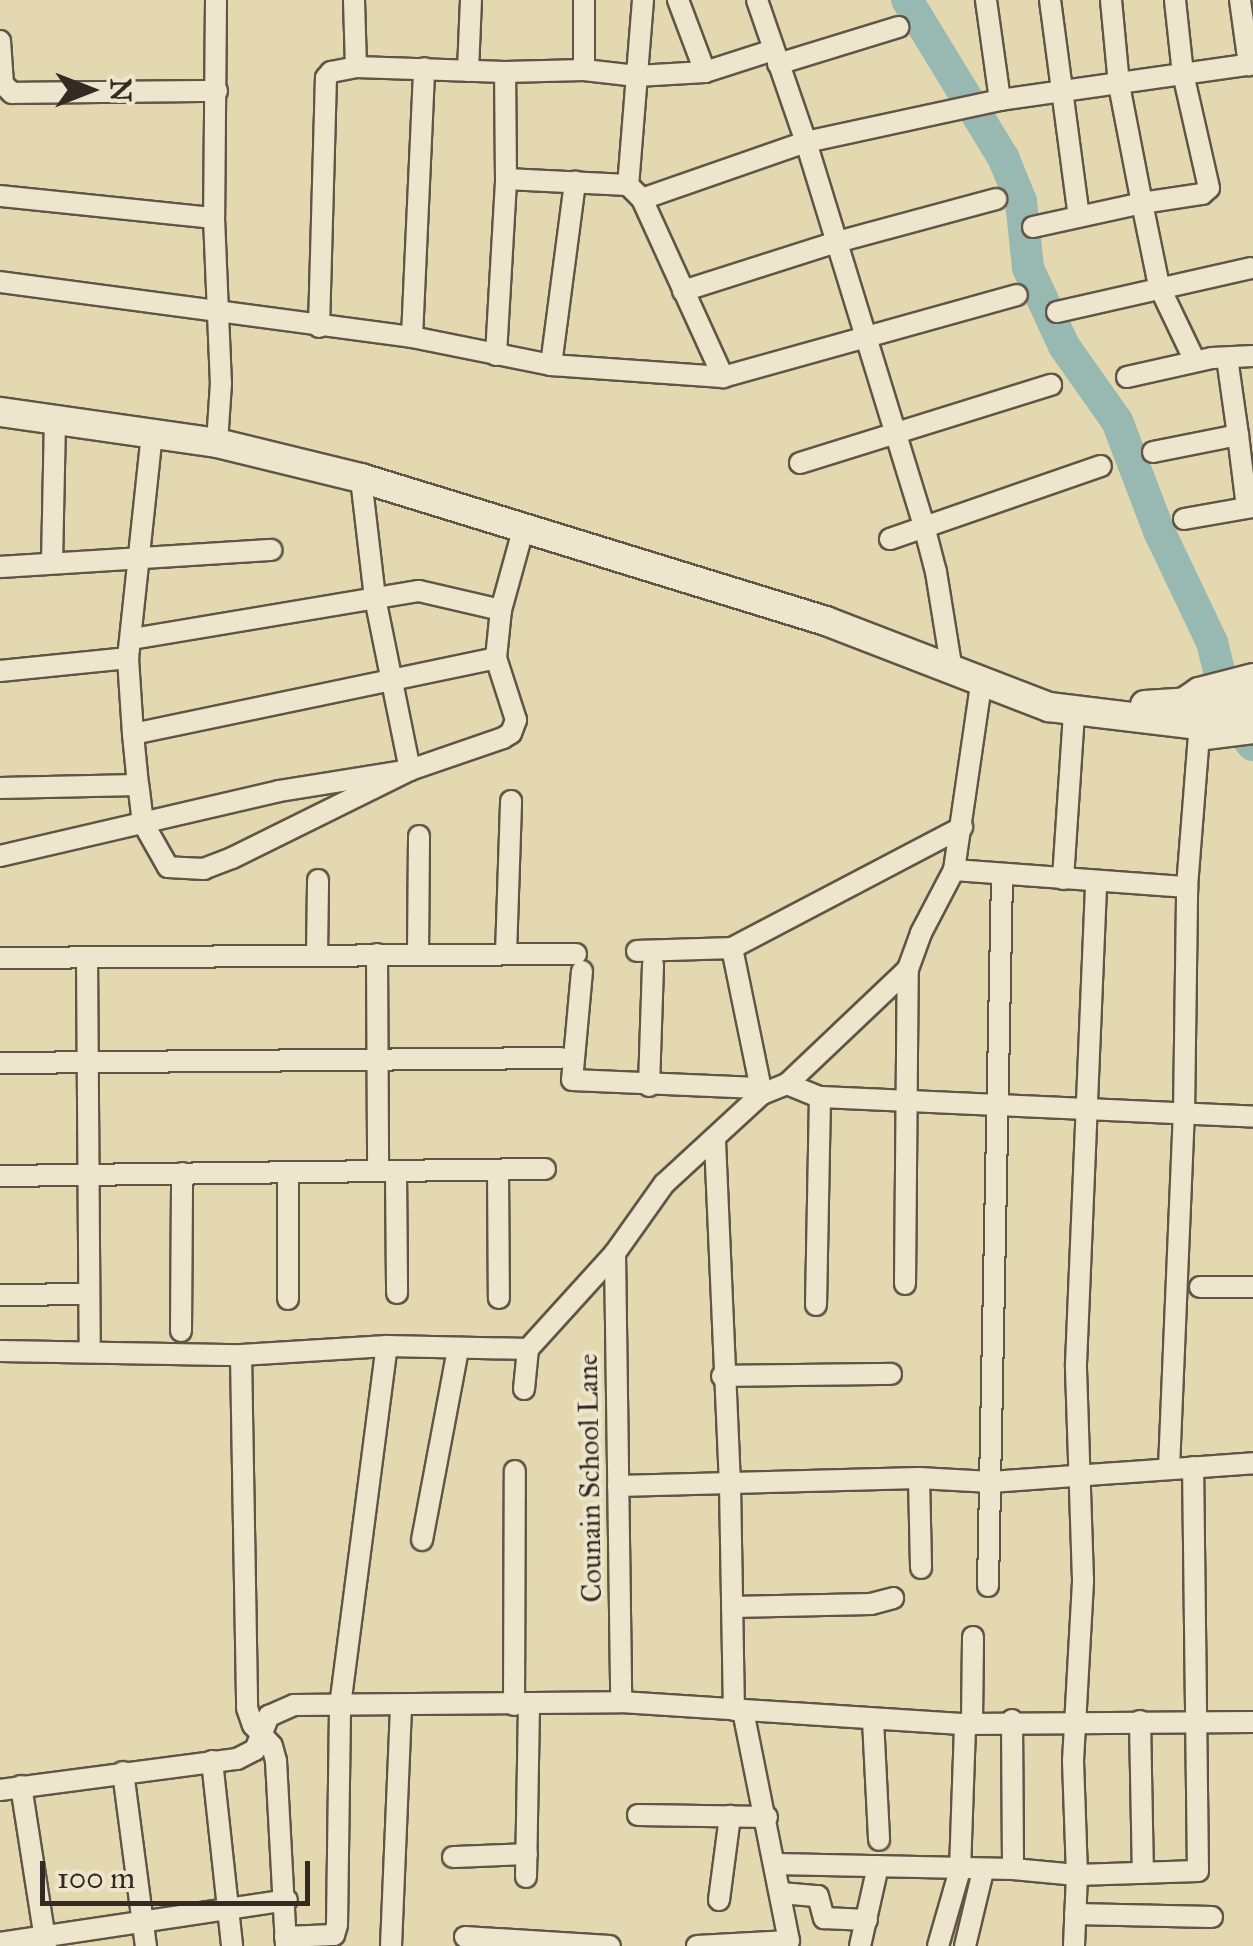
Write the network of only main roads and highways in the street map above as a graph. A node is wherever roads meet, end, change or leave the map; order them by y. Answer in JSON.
{"nodes":[{"id":1,"x":0,"y":412,"type":"edge"},
{"id":2,"x":1031,"y":696,"type":"junction"},
{"id":3,"x":1253,"y":698,"type":"edge"},
{"id":4,"x":1253,"y":714,"type":"edge"},
{"id":5,"x":1192,"y":717,"type":"junction"}],
"edges":[{"from":1,"to":2,"type":"main road"},
{"from":2,"to":5,"type":"main road"},
{"from":2,"to":5,"type":"main road"},
{"from":3,"to":5,"type":"main road"},
{"from":4,"to":5,"type":"main road"}]}
